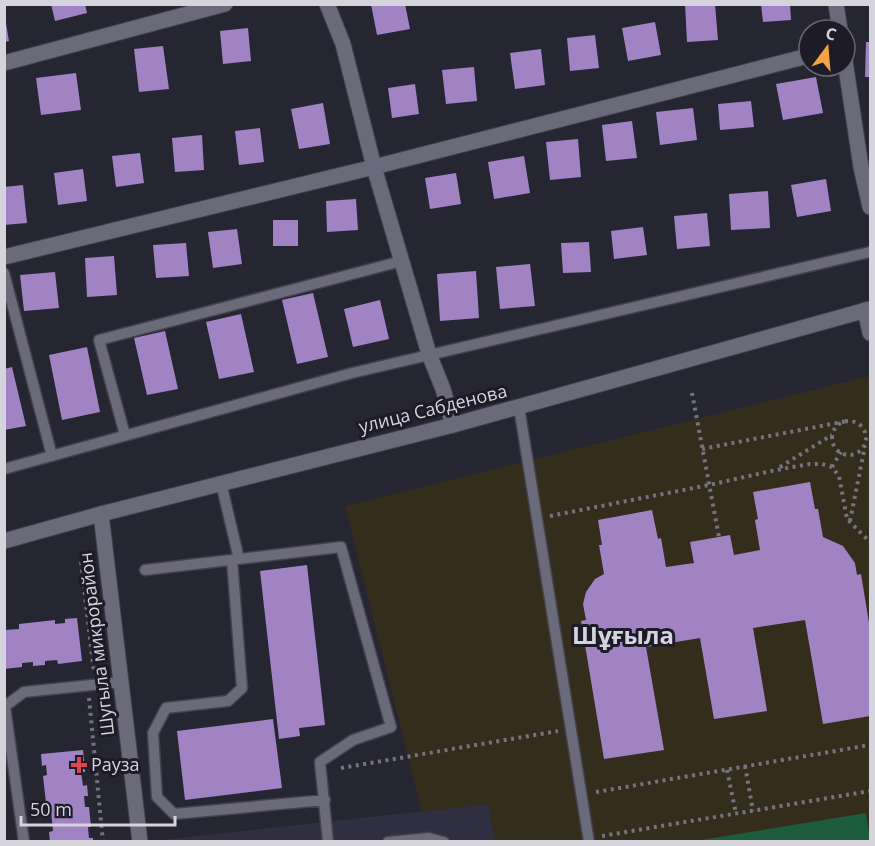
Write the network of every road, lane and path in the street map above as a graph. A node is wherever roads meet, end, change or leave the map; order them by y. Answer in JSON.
{"nodes":[{"id":1,"x":225,"y":4,"type":"edge"},
{"id":2,"x":327,"y":4,"type":"edge"},
{"id":3,"x":797,"y":59,"type":"edge"},
{"id":4,"x":4,"y":63,"type":"edge"},
{"id":5,"x":848,"y":78,"type":"edge"},
{"id":6,"x":866,"y":166,"type":"edge"},
{"id":7,"x":374,"y":167,"type":"junction"},
{"id":8,"x":870,"y":207,"type":"edge"},
{"id":9,"x":870,"y":252,"type":"edge"},
{"id":10,"x":4,"y":257,"type":"edge"},
{"id":11,"x":402,"y":261,"type":"junction"},
{"id":12,"x":4,"y":273,"type":"edge"},
{"id":13,"x":868,"y":310,"type":"edge"},
{"id":14,"x":870,"y":333,"type":"edge"},
{"id":15,"x":429,"y":354,"type":"junction"},
{"id":16,"x":692,"y":393,"type":"dead end"},
{"id":17,"x":519,"y":407,"type":"junction"},
{"id":18,"x":847,"y":421,"type":"junction"},
{"id":19,"x":453,"y":425,"type":"junction"},
{"id":20,"x":125,"y":435,"type":"junction"},
{"id":21,"x":833,"y":435,"type":"junction"},
{"id":22,"x":865,"y":443,"type":"junction"},
{"id":23,"x":702,"y":448,"type":"junction"},
{"id":24,"x":842,"y":452,"type":"junction"},
{"id":25,"x":52,"y":456,"type":"junction"},
{"id":26,"x":832,"y":467,"type":"junction"},
{"id":27,"x":4,"y":469,"type":"edge"},
{"id":28,"x":776,"y":470,"type":"junction"},
{"id":29,"x":221,"y":483,"type":"junction"},
{"id":30,"x":709,"y":485,"type":"junction"},
{"id":31,"x":101,"y":514,"type":"junction"},
{"id":32,"x":537,"y":518,"type":"junction"},
{"id":33,"x":849,"y":522,"type":"junction"},
{"id":34,"x":719,"y":537,"type":"dead end"},
{"id":35,"x":4,"y":541,"type":"edge"},
{"id":36,"x":870,"y":542,"type":"edge"},
{"id":37,"x":235,"y":559,"type":"junction"},
{"id":38,"x":81,"y":562,"type":"dead end"},
{"id":39,"x":145,"y":570,"type":"dead end"},
{"id":40,"x":121,"y":682,"type":"junction"},
{"id":41,"x":92,"y":685,"type":"junction"},
{"id":42,"x":5,"y":707,"type":"edge"},
{"id":43,"x":571,"y":729,"type":"junction"},
{"id":44,"x":870,"y":745,"type":"edge"},
{"id":45,"x":745,"y":766,"type":"junction"},
{"id":46,"x":727,"y":770,"type":"junction"},
{"id":47,"x":321,"y":771,"type":"junction"},
{"id":48,"x":870,"y":791,"type":"edge"},
{"id":49,"x":581,"y":795,"type":"junction"},
{"id":50,"x":324,"y":800,"type":"junction"},
{"id":51,"x":753,"y":811,"type":"junction"},
{"id":52,"x":736,"y":814,"type":"junction"},
{"id":53,"x":589,"y":840,"type":"edge"},
{"id":54,"x":24,"y":842,"type":"edge"},
{"id":55,"x":103,"y":842,"type":"edge"},
{"id":56,"x":141,"y":842,"type":"edge"},
{"id":57,"x":328,"y":842,"type":"edge"},
{"id":58,"x":388,"y":842,"type":"edge"},
{"id":59,"x":444,"y":842,"type":"edge"}],
"edges":[{"from":1,"to":4,"type":"street"},
{"from":2,"to":7,"type":"street"},
{"from":3,"to":7,"type":"street"},
{"from":5,"to":6,"type":"street"},
{"from":6,"to":8,"type":"street"},
{"from":7,"to":10,"type":"street"},
{"from":7,"to":11,"type":"street"},
{"from":9,"to":15,"type":"lane"},
{"from":11,"to":15,"type":"street"},
{"from":11,"to":20,"type":"lane"},
{"from":12,"to":25,"type":"lane"},
{"from":13,"to":14,"type":"street"},
{"from":13,"to":17,"type":"street","name":"улица Сабденова"},
{"from":15,"to":19,"type":"street"},
{"from":15,"to":20,"type":"lane"},
{"from":16,"to":23,"type":"path"},
{"from":17,"to":19,"type":"street","name":"улица Сабденова"},
{"from":17,"to":32,"type":"lane"},
{"from":18,"to":21,"type":"path"},
{"from":18,"to":22,"type":"path"},
{"from":18,"to":23,"type":"path"},
{"from":19,"to":29,"type":"street","name":"улица Сабденова"},
{"from":20,"to":25,"type":"lane"},
{"from":21,"to":24,"type":"path"},
{"from":21,"to":28,"type":"path"},
{"from":22,"to":24,"type":"path"},
{"from":22,"to":33,"type":"path"},
{"from":23,"to":30,"type":"path"},
{"from":24,"to":26,"type":"path"},
{"from":25,"to":27,"type":"lane"},
{"from":26,"to":28,"type":"path"},
{"from":26,"to":33,"type":"path"},
{"from":28,"to":30,"type":"path"},
{"from":29,"to":31,"type":"street","name":"улица Сабденова"},
{"from":29,"to":37,"type":"lane"},
{"from":30,"to":32,"type":"path"},
{"from":30,"to":34,"type":"path"},
{"from":31,"to":35,"type":"street","name":"улица Сабденова"},
{"from":31,"to":40,"type":"street","name":"Шугыла микрорайон"},
{"from":32,"to":43,"type":"lane"},
{"from":33,"to":36,"type":"path"},
{"from":37,"to":39,"type":"lane"},
{"from":37,"to":47,"type":"lane"},
{"from":37,"to":50,"type":"lane"},
{"from":38,"to":41,"type":"path"},
{"from":40,"to":41,"type":"lane"},
{"from":40,"to":56,"type":"street","name":"Шугыла микрорайон"},
{"from":41,"to":42,"type":"lane"},
{"from":41,"to":55,"type":"path"},
{"from":42,"to":54,"type":"lane"},
{"from":43,"to":47,"type":"path"},
{"from":43,"to":49,"type":"lane"},
{"from":44,"to":45,"type":"path"},
{"from":45,"to":46,"type":"path"},
{"from":45,"to":51,"type":"path"},
{"from":46,"to":49,"type":"path"},
{"from":46,"to":52,"type":"path"},
{"from":47,"to":50,"type":"lane"},
{"from":48,"to":51,"type":"path"},
{"from":49,"to":53,"type":"lane"},
{"from":50,"to":57,"type":"lane"},
{"from":51,"to":52,"type":"path"},
{"from":52,"to":53,"type":"path"},
{"from":58,"to":59,"type":"lane"}]}
